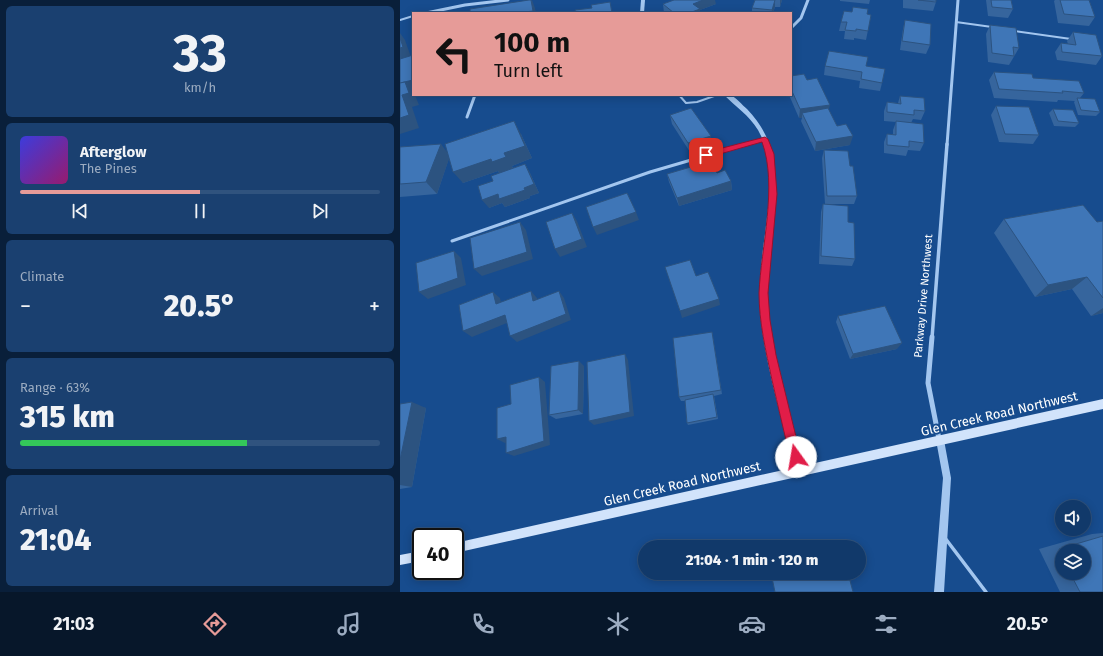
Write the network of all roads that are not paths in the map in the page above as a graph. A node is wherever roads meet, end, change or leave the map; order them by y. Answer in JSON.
{"nodes":[{"id":1,"x":508,"y":0,"type":"edge"},
{"id":2,"x":643,"y":0,"type":"edge"},
{"id":3,"x":808,"y":0,"type":"edge"},
{"id":4,"x":958,"y":0,"type":"edge"},
{"id":5,"x":437,"y":12,"type":"edge"},
{"id":6,"x":642,"y":12,"type":"edge"},
{"id":7,"x":412,"y":16,"type":"edge"},
{"id":8,"x":400,"y":20,"type":"edge"},
{"id":9,"x":956,"y":22,"type":"junction"},
{"id":10,"x":792,"y":27,"type":"edge"},
{"id":11,"x":994,"y":28,"type":"edge"},
{"id":12,"x":1009,"y":30,"type":"edge"},
{"id":13,"x":1077,"y":40,"type":"edge"},
{"id":14,"x":474,"y":96,"type":"edge"},
{"id":15,"x":680,"y":96,"type":"edge"},
{"id":16,"x":714,"y":96,"type":"edge"},
{"id":17,"x":727,"y":96,"type":"edge"},
{"id":18,"x":467,"y":117,"type":"dead end"},
{"id":19,"x":765,"y":139,"type":"junction"},
{"id":20,"x":452,"y":241,"type":"dead end"},
{"id":21,"x":1103,"y":404,"type":"edge"},
{"id":22,"x":940,"y":440,"type":"junction"},
{"id":23,"x":799,"y":472,"type":"junction"},
{"id":24,"x":943,"y":534,"type":"junction"},
{"id":25,"x":464,"y":546,"type":"edge"},
{"id":26,"x":412,"y":558,"type":"edge"},
{"id":27,"x":400,"y":560,"type":"edge"},
{"id":28,"x":939,"y":592,"type":"edge"},
{"id":29,"x":986,"y":592,"type":"edge"}],
"edges":[{"from":1,"to":5,"type":"street"},
{"from":2,"to":6,"type":"street"},
{"from":3,"to":10,"type":"street"},
{"from":4,"to":9,"type":"street","name":"Parkway Drive Northwest"},
{"from":7,"to":8,"type":"lane"},
{"from":9,"to":11,"type":"lane"},
{"from":9,"to":22,"type":"street","name":"Parkway Drive Northwest"},
{"from":12,"to":13,"type":"lane"},
{"from":14,"to":18,"type":"street"},
{"from":15,"to":16,"type":"lane"},
{"from":17,"to":19,"type":"street"},
{"from":19,"to":20,"type":"lane"},
{"from":19,"to":23,"type":"street"},
{"from":21,"to":22,"type":"main road","name":"Glen Creek Road Northwest"},
{"from":22,"to":23,"type":"main road","name":"Glen Creek Road Northwest"},
{"from":22,"to":24,"type":"street","name":"Parkway Drive Northwest"},
{"from":23,"to":25,"type":"main road","name":"Glen Creek Road Northwest"},
{"from":24,"to":28,"type":"street","name":"Parkway Drive Northwest"},
{"from":24,"to":29,"type":"lane"},
{"from":26,"to":27,"type":"main road"}]}
